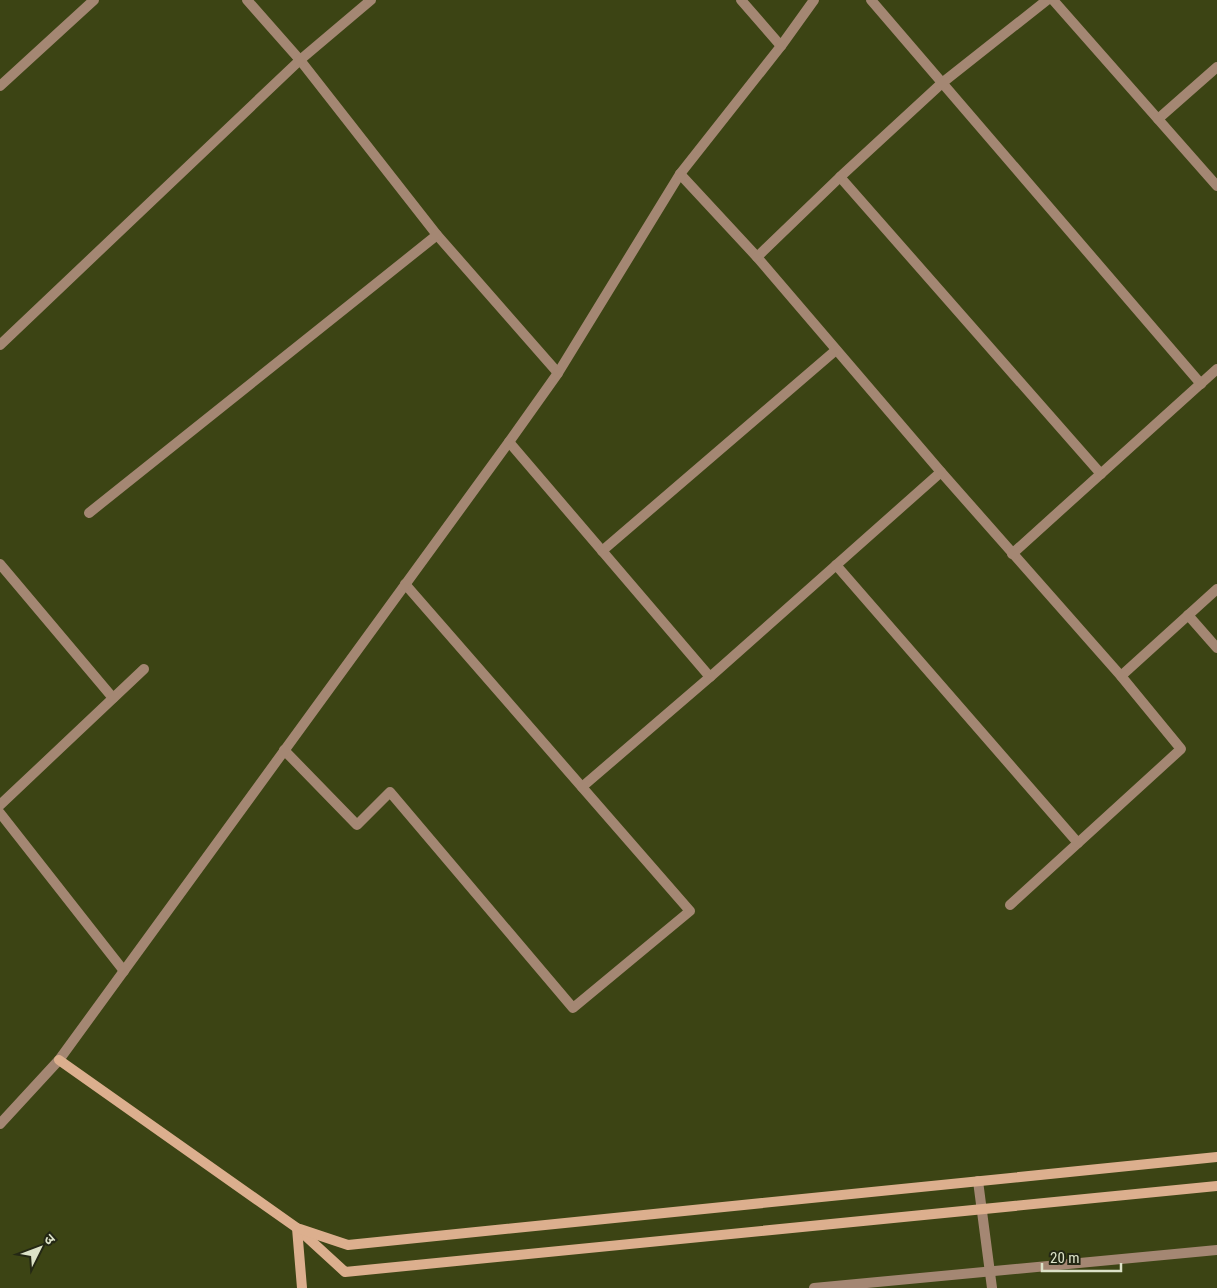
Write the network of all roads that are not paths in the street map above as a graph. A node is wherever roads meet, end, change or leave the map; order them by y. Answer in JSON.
{"nodes":[{"id":1,"x":94,"y":0,"type":"edge"},
{"id":2,"x":247,"y":0,"type":"edge"},
{"id":3,"x":371,"y":0,"type":"edge"},
{"id":4,"x":741,"y":0,"type":"edge"},
{"id":5,"x":814,"y":0,"type":"edge"},
{"id":6,"x":871,"y":0,"type":"edge"},
{"id":7,"x":1047,"y":0,"type":"edge"},
{"id":8,"x":1053,"y":0,"type":"edge"},
{"id":9,"x":782,"y":46,"type":"junction"},
{"id":10,"x":300,"y":60,"type":"junction"},
{"id":11,"x":1217,"y":67,"type":"edge"},
{"id":12,"x":942,"y":83,"type":"junction"},
{"id":13,"x":0,"y":86,"type":"edge"},
{"id":14,"x":1158,"y":119,"type":"junction"},
{"id":15,"x":680,"y":174,"type":"junction"},
{"id":16,"x":840,"y":177,"type":"junction"},
{"id":17,"x":1217,"y":186,"type":"edge"},
{"id":18,"x":437,"y":234,"type":"junction"},
{"id":19,"x":757,"y":257,"type":"junction"},
{"id":20,"x":0,"y":345,"type":"edge"},
{"id":21,"x":836,"y":350,"type":"junction"},
{"id":22,"x":1217,"y":370,"type":"edge"},
{"id":23,"x":558,"y":373,"type":"junction"},
{"id":24,"x":1200,"y":384,"type":"junction"},
{"id":25,"x":508,"y":442,"type":"junction"},
{"id":26,"x":941,"y":472,"type":"junction"},
{"id":27,"x":1101,"y":474,"type":"junction"},
{"id":28,"x":89,"y":513,"type":"dead end"},
{"id":29,"x":602,"y":551,"type":"junction"},
{"id":30,"x":1012,"y":554,"type":"junction"},
{"id":31,"x":0,"y":564,"type":"edge"},
{"id":32,"x":836,"y":565,"type":"junction"},
{"id":33,"x":405,"y":584,"type":"junction"},
{"id":34,"x":1217,"y":589,"type":"edge"},
{"id":35,"x":1188,"y":615,"type":"junction"},
{"id":36,"x":1217,"y":648,"type":"edge"},
{"id":37,"x":144,"y":668,"type":"dead end"},
{"id":38,"x":1122,"y":676,"type":"junction"},
{"id":39,"x":710,"y":677,"type":"junction"},
{"id":40,"x":113,"y":698,"type":"junction"},
{"id":41,"x":284,"y":750,"type":"junction"},
{"id":42,"x":582,"y":787,"type":"junction"},
{"id":43,"x":0,"y":805,"type":"edge"},
{"id":44,"x":0,"y":813,"type":"edge"},
{"id":45,"x":1078,"y":843,"type":"junction"},
{"id":46,"x":1010,"y":904,"type":"dead end"},
{"id":47,"x":124,"y":971,"type":"junction"},
{"id":48,"x":59,"y":1060,"type":"junction"},
{"id":49,"x":0,"y":1124,"type":"edge"},
{"id":50,"x":1217,"y":1157,"type":"edge"},
{"id":51,"x":978,"y":1181,"type":"junction"},
{"id":52,"x":1217,"y":1186,"type":"edge"},
{"id":53,"x":981,"y":1209,"type":"junction"},
{"id":54,"x":297,"y":1228,"type":"junction"},
{"id":55,"x":1217,"y":1250,"type":"edge"},
{"id":56,"x":990,"y":1271,"type":"junction"},
{"id":57,"x":302,"y":1288,"type":"edge"},
{"id":58,"x":814,"y":1288,"type":"edge"},
{"id":59,"x":992,"y":1288,"type":"edge"}],
"edges":[{"from":1,"to":13,"type":"street"},
{"from":2,"to":10,"type":"street"},
{"from":3,"to":10,"type":"street"},
{"from":4,"to":9,"type":"street"},
{"from":5,"to":9,"type":"street"},
{"from":6,"to":12,"type":"street"},
{"from":7,"to":12,"type":"street"},
{"from":8,"to":14,"type":"street"},
{"from":9,"to":15,"type":"street"},
{"from":10,"to":18,"type":"street"},
{"from":10,"to":20,"type":"street"},
{"from":11,"to":14,"type":"street"},
{"from":12,"to":16,"type":"street"},
{"from":12,"to":24,"type":"street"},
{"from":14,"to":17,"type":"street"},
{"from":15,"to":19,"type":"street"},
{"from":15,"to":23,"type":"street"},
{"from":16,"to":19,"type":"street"},
{"from":16,"to":27,"type":"street"},
{"from":18,"to":23,"type":"street"},
{"from":18,"to":28,"type":"street"},
{"from":19,"to":21,"type":"street"},
{"from":21,"to":26,"type":"street"},
{"from":21,"to":29,"type":"street"},
{"from":22,"to":24,"type":"street"},
{"from":23,"to":25,"type":"street"},
{"from":24,"to":27,"type":"street"},
{"from":25,"to":29,"type":"street"},
{"from":25,"to":33,"type":"street"},
{"from":26,"to":30,"type":"street"},
{"from":26,"to":32,"type":"street"},
{"from":27,"to":30,"type":"street"},
{"from":29,"to":39,"type":"street"},
{"from":30,"to":38,"type":"street"},
{"from":31,"to":40,"type":"street"},
{"from":32,"to":39,"type":"street"},
{"from":32,"to":45,"type":"street"},
{"from":33,"to":41,"type":"street"},
{"from":33,"to":42,"type":"street"},
{"from":34,"to":35,"type":"street"},
{"from":35,"to":36,"type":"street"},
{"from":35,"to":38,"type":"street"},
{"from":37,"to":40,"type":"street"},
{"from":38,"to":45,"type":"street"},
{"from":39,"to":42,"type":"street"},
{"from":40,"to":43,"type":"street"},
{"from":41,"to":42,"type":"street"},
{"from":41,"to":47,"type":"street"},
{"from":44,"to":47,"type":"street"},
{"from":45,"to":46,"type":"street"},
{"from":47,"to":48,"type":"street"},
{"from":48,"to":49,"type":"street"},
{"from":48,"to":54,"type":"street"},
{"from":50,"to":51,"type":"street"},
{"from":51,"to":53,"type":"street"},
{"from":51,"to":54,"type":"street"},
{"from":52,"to":53,"type":"street"},
{"from":53,"to":54,"type":"street"},
{"from":53,"to":56,"type":"street"},
{"from":54,"to":57,"type":"street"},
{"from":55,"to":56,"type":"street"},
{"from":56,"to":58,"type":"street"},
{"from":56,"to":59,"type":"street"}]}
